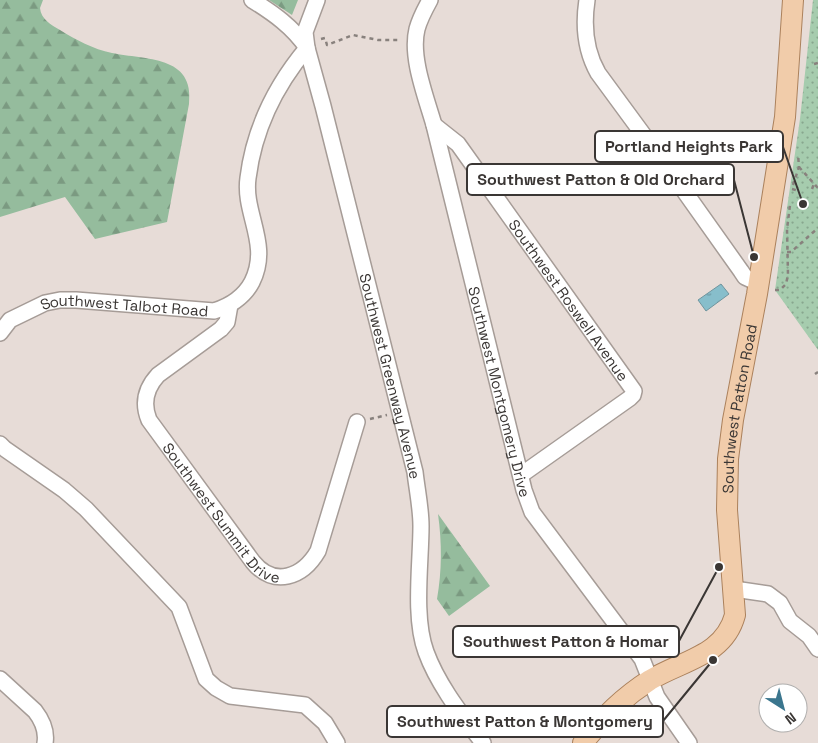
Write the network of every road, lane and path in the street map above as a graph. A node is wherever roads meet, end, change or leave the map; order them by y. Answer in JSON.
{"nodes":[{"id":1,"x":252,"y":0,"type":"edge"},
{"id":2,"x":317,"y":0,"type":"edge"},
{"id":3,"x":430,"y":0,"type":"edge"},
{"id":4,"x":587,"y":0,"type":"edge"},
{"id":5,"x":793,"y":0,"type":"edge"},
{"id":6,"x":416,"y":39,"type":"junction"},
{"id":7,"x":307,"y":48,"type":"junction"},
{"id":8,"x":818,"y":62,"type":"edge"},
{"id":9,"x":814,"y":64,"type":"dead end"},
{"id":10,"x":434,"y":125,"type":"junction"},
{"id":11,"x":797,"y":149,"type":"dead end"},
{"id":12,"x":799,"y":167,"type":"junction"},
{"id":13,"x":814,"y":184,"type":"junction"},
{"id":14,"x":792,"y":188,"type":"junction"},
{"id":15,"x":818,"y":188,"type":"edge"},
{"id":16,"x":812,"y":189,"type":"dead end"},
{"id":17,"x":799,"y":191,"type":"dead end"},
{"id":18,"x":818,"y":228,"type":"edge"},
{"id":19,"x":788,"y":252,"type":"junction"},
{"id":20,"x":765,"y":286,"type":"junction"},
{"id":21,"x":230,"y":305,"type":"junction"},
{"id":22,"x":0,"y":332,"type":"edge"},
{"id":23,"x":402,"y":420,"type":"junction"},
{"id":24,"x":357,"y":422,"type":"joint"},
{"id":25,"x":0,"y":444,"type":"edge"},
{"id":26,"x":521,"y":475,"type":"junction"},
{"id":27,"x":734,"y":589,"type":"junction"},
{"id":28,"x":814,"y":633,"type":"edge"},
{"id":29,"x":818,"y":649,"type":"edge"},
{"id":30,"x":0,"y":678,"type":"edge"},
{"id":31,"x":650,"y":680,"type":"junction"},
{"id":32,"x":45,"y":743,"type":"edge"},
{"id":33,"x":337,"y":743,"type":"edge"},
{"id":34,"x":483,"y":743,"type":"edge"},
{"id":35,"x":583,"y":743,"type":"edge"},
{"id":36,"x":689,"y":743,"type":"edge"}],
"edges":[{"from":1,"to":7,"type":"street"},
{"from":2,"to":7,"type":"street","name":"Southwest Greenway Avenue"},
{"from":3,"to":6,"type":"street","name":"Southwest Montgomery Drive"},
{"from":4,"to":20,"type":"street"},
{"from":5,"to":20,"type":"main road","name":"Southwest Patton Road"},
{"from":6,"to":7,"type":"path"},
{"from":6,"to":10,"type":"street","name":"Southwest Montgomery Drive"},
{"from":7,"to":21,"type":"street","name":"Southwest Talbot Road"},
{"from":7,"to":23,"type":"street","name":"Southwest Greenway Avenue"},
{"from":8,"to":9,"type":"path"},
{"from":10,"to":26,"type":"street","name":"Southwest Montgomery Drive"},
{"from":10,"to":26,"type":"street","name":"Southwest Roswell Avenue"},
{"from":11,"to":12,"type":"path"},
{"from":12,"to":13,"type":"path"},
{"from":12,"to":14,"type":"path"},
{"from":13,"to":15,"type":"path"},
{"from":13,"to":16,"type":"path"},
{"from":14,"to":17,"type":"path"},
{"from":14,"to":19,"type":"path"},
{"from":18,"to":19,"type":"path"},
{"from":19,"to":20,"type":"path"},
{"from":20,"to":27,"type":"main road","name":"Southwest Patton Road"},
{"from":21,"to":22,"type":"street","name":"Southwest Talbot Road"},
{"from":21,"to":24,"type":"street","name":"Southwest Summit Drive"},
{"from":23,"to":24,"type":"path"},
{"from":23,"to":34,"type":"street","name":"Southwest Greenway Avenue"},
{"from":25,"to":33,"type":"street"},
{"from":26,"to":31,"type":"street","name":"Southwest Montgomery Drive"},
{"from":27,"to":28,"type":"street"},
{"from":27,"to":31,"type":"main road","name":"Southwest Patton Road"},
{"from":28,"to":29,"type":"street"},
{"from":30,"to":32,"type":"street"},
{"from":31,"to":35,"type":"main road","name":"Southwest Patton Road"},
{"from":31,"to":36,"type":"street","name":"Southwest Montgomery Drive"}]}
